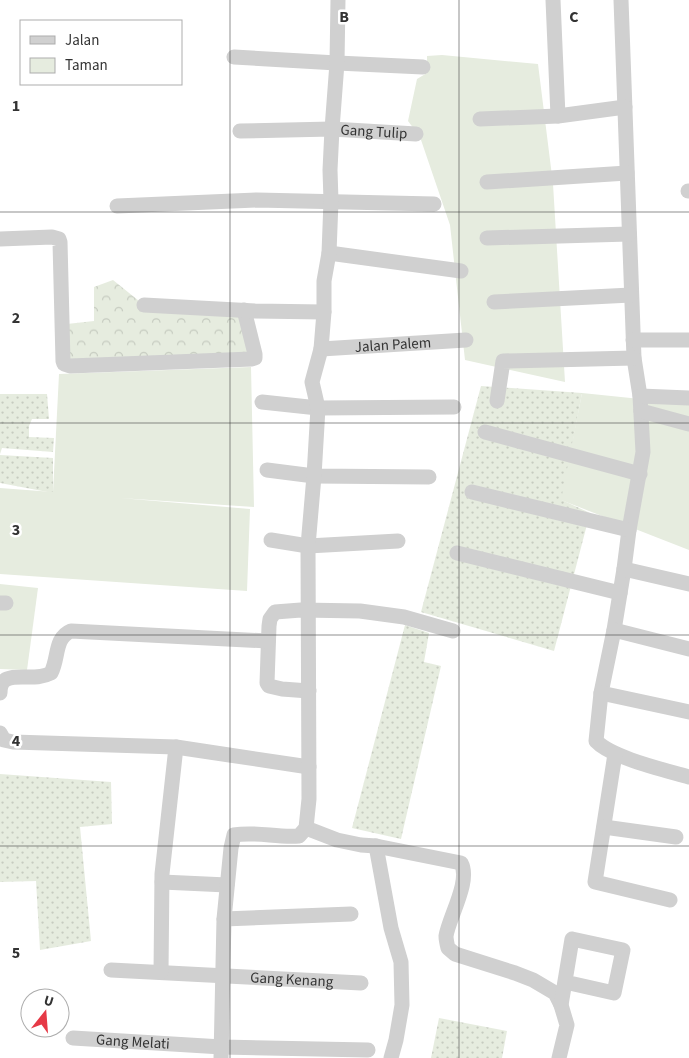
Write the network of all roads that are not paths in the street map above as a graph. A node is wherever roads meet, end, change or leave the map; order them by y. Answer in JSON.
{"nodes":[{"id":1,"x":338,"y":0,"type":"edge"},
{"id":2,"x":553,"y":0,"type":"edge"},
{"id":3,"x":621,"y":0,"type":"edge"},
{"id":4,"x":234,"y":57,"type":"dead end"},
{"id":5,"x":338,"y":63,"type":"junction"},
{"id":6,"x":423,"y":66,"type":"dead end"},
{"id":7,"x":625,"y":107,"type":"junction"},
{"id":8,"x":558,"y":116,"type":"junction"},
{"id":9,"x":480,"y":119,"type":"dead end"},
{"id":10,"x":332,"y":129,"type":"junction"},
{"id":11,"x":240,"y":131,"type":"dead end"},
{"id":12,"x":416,"y":134,"type":"dead end"},
{"id":13,"x":627,"y":173,"type":"junction"},
{"id":14,"x":487,"y":182,"type":"dead end"},
{"id":15,"x":331,"y":201,"type":"junction"},
{"id":16,"x":434,"y":204,"type":"dead end"},
{"id":17,"x":117,"y":206,"type":"dead end"},
{"id":18,"x":629,"y":234,"type":"junction"},
{"id":19,"x":487,"y":238,"type":"dead end"},
{"id":20,"x":0,"y":239,"type":"edge"},
{"id":21,"x":329,"y":253,"type":"junction"},
{"id":22,"x":461,"y":271,"type":"dead end"},
{"id":23,"x":632,"y":295,"type":"junction"},
{"id":24,"x":494,"y":302,"type":"dead end"},
{"id":25,"x":144,"y":305,"type":"dead end"},
{"id":26,"x":244,"y":310,"type":"junction"},
{"id":27,"x":324,"y":312,"type":"junction"},
{"id":28,"x":466,"y":340,"type":"dead end"},
{"id":29,"x":633,"y":340,"type":"junction"},
{"id":30,"x":689,"y":340,"type":"edge"},
{"id":31,"x":320,"y":349,"type":"junction"},
{"id":32,"x":634,"y":358,"type":"junction"},
{"id":33,"x":689,"y":398,"type":"edge"},
{"id":34,"x":497,"y":401,"type":"dead end"},
{"id":35,"x":262,"y":402,"type":"dead end"},
{"id":36,"x":640,"y":404,"type":"junction"},
{"id":37,"x":454,"y":407,"type":"dead end"},
{"id":38,"x":318,"y":408,"type":"junction"},
{"id":39,"x":689,"y":424,"type":"edge"},
{"id":40,"x":485,"y":432,"type":"dead end"},
{"id":41,"x":267,"y":470,"type":"dead end"},
{"id":42,"x":640,"y":474,"type":"junction"},
{"id":43,"x":314,"y":476,"type":"junction"},
{"id":44,"x":429,"y":478,"type":"dead end"},
{"id":45,"x":472,"y":492,"type":"dead end"},
{"id":46,"x":629,"y":530,"type":"junction"},
{"id":47,"x":271,"y":540,"type":"dead end"},
{"id":48,"x":398,"y":541,"type":"dead end"},
{"id":49,"x":308,"y":546,"type":"junction"},
{"id":50,"x":457,"y":553,"type":"dead end"},
{"id":51,"x":624,"y":569,"type":"junction"},
{"id":52,"x":689,"y":584,"type":"edge"},
{"id":53,"x":620,"y":593,"type":"junction"},
{"id":54,"x":308,"y":610,"type":"junction"},
{"id":55,"x":614,"y":630,"type":"junction"},
{"id":56,"x":453,"y":631,"type":"dead end"},
{"id":57,"x":268,"y":641,"type":"junction"},
{"id":58,"x":689,"y":649,"type":"edge"},
{"id":59,"x":309,"y":691,"type":"junction"},
{"id":60,"x":0,"y":692,"type":"edge"},
{"id":61,"x":601,"y":693,"type":"junction"},
{"id":62,"x":689,"y":712,"type":"edge"},
{"id":63,"x":0,"y":733,"type":"edge"},
{"id":64,"x":176,"y":747,"type":"junction"},
{"id":65,"x":615,"y":754,"type":"junction"},
{"id":66,"x":309,"y":767,"type":"junction"},
{"id":67,"x":689,"y":777,"type":"edge"},
{"id":68,"x":604,"y":827,"type":"junction"},
{"id":69,"x":306,"y":828,"type":"junction"},
{"id":70,"x":676,"y":837,"type":"dead end"},
{"id":71,"x":376,"y":846,"type":"junction"},
{"id":72,"x":162,"y":882,"type":"junction"},
{"id":73,"x":227,"y":885,"type":"junction"},
{"id":74,"x":670,"y":900,"type":"dead end"},
{"id":75,"x":351,"y":914,"type":"dead end"},
{"id":76,"x":224,"y":919,"type":"junction"},
{"id":77,"x":111,"y":970,"type":"dead end"},
{"id":78,"x":161,"y":972,"type":"junction"},
{"id":79,"x":222,"y":975,"type":"junction"},
{"id":80,"x":565,"y":982,"type":"junction"},
{"id":81,"x":361,"y":983,"type":"dead end"},
{"id":82,"x":562,"y":1005,"type":"junction"},
{"id":83,"x":73,"y":1038,"type":"dead end"},
{"id":84,"x":368,"y":1050,"type":"dead end"},
{"id":85,"x":222,"y":1052,"type":"edge"},
{"id":86,"x":391,"y":1058,"type":"edge"},
{"id":87,"x":559,"y":1058,"type":"edge"}],
"edges":[{"from":1,"to":5,"type":"street"},
{"from":2,"to":8,"type":"street"},
{"from":3,"to":7,"type":"street"},
{"from":4,"to":5,"type":"street"},
{"from":5,"to":6,"type":"street"},
{"from":5,"to":10,"type":"street"},
{"from":7,"to":8,"type":"street"},
{"from":7,"to":13,"type":"street"},
{"from":8,"to":9,"type":"street"},
{"from":10,"to":11,"type":"street","name":"Gang Tulip"},
{"from":10,"to":12,"type":"street","name":"Gang Tulip"},
{"from":10,"to":15,"type":"street"},
{"from":13,"to":14,"type":"street"},
{"from":13,"to":18,"type":"street"},
{"from":15,"to":16,"type":"street"},
{"from":15,"to":17,"type":"street"},
{"from":15,"to":21,"type":"street"},
{"from":18,"to":19,"type":"street"},
{"from":18,"to":23,"type":"street"},
{"from":20,"to":26,"type":"street"},
{"from":21,"to":22,"type":"street"},
{"from":21,"to":27,"type":"street"},
{"from":23,"to":24,"type":"street"},
{"from":23,"to":29,"type":"street"},
{"from":25,"to":26,"type":"street"},
{"from":26,"to":27,"type":"street"},
{"from":27,"to":31,"type":"street"},
{"from":28,"to":31,"type":"street","name":"Jalan Palem"},
{"from":29,"to":30,"type":"street"},
{"from":29,"to":32,"type":"street"},
{"from":31,"to":38,"type":"street"},
{"from":32,"to":34,"type":"street"},
{"from":32,"to":36,"type":"street"},
{"from":33,"to":36,"type":"street"},
{"from":35,"to":38,"type":"street"},
{"from":36,"to":39,"type":"street"},
{"from":36,"to":42,"type":"street"},
{"from":37,"to":38,"type":"street"},
{"from":38,"to":43,"type":"street"},
{"from":40,"to":42,"type":"street"},
{"from":41,"to":43,"type":"street"},
{"from":42,"to":46,"type":"street"},
{"from":43,"to":44,"type":"street"},
{"from":43,"to":49,"type":"street"},
{"from":45,"to":46,"type":"street"},
{"from":46,"to":51,"type":"street"},
{"from":47,"to":49,"type":"street"},
{"from":48,"to":49,"type":"street"},
{"from":49,"to":54,"type":"street"},
{"from":50,"to":53,"type":"street"},
{"from":51,"to":52,"type":"street"},
{"from":51,"to":53,"type":"street"},
{"from":53,"to":55,"type":"street"},
{"from":54,"to":56,"type":"street"},
{"from":54,"to":57,"type":"street"},
{"from":54,"to":59,"type":"street"},
{"from":55,"to":58,"type":"street"},
{"from":55,"to":61,"type":"street"},
{"from":57,"to":59,"type":"street"},
{"from":57,"to":60,"type":"street"},
{"from":59,"to":66,"type":"street"},
{"from":61,"to":62,"type":"street"},
{"from":61,"to":65,"type":"street"},
{"from":63,"to":64,"type":"street"},
{"from":64,"to":66,"type":"street"},
{"from":64,"to":72,"type":"street"},
{"from":65,"to":67,"type":"street"},
{"from":65,"to":68,"type":"street"},
{"from":66,"to":69,"type":"street"},
{"from":68,"to":70,"type":"street"},
{"from":68,"to":74,"type":"street"},
{"from":69,"to":71,"type":"street"},
{"from":69,"to":73,"type":"street"},
{"from":71,"to":82,"type":"street"},
{"from":71,"to":86,"type":"street"},
{"from":72,"to":73,"type":"street"},
{"from":72,"to":78,"type":"street"},
{"from":73,"to":76,"type":"street"},
{"from":75,"to":76,"type":"street"},
{"from":76,"to":79,"type":"street"},
{"from":77,"to":78,"type":"street","name":"Gang Kenang"},
{"from":78,"to":79,"type":"street","name":"Gang Kenang"},
{"from":79,"to":81,"type":"street","name":"Gang Kenang"},
{"from":79,"to":85,"type":"street"},
{"from":80,"to":80,"type":"street"},
{"from":80,"to":82,"type":"street"},
{"from":82,"to":87,"type":"street"},
{"from":83,"to":85,"type":"street","name":"Gang Melati"},
{"from":84,"to":85,"type":"street","name":"Gang Melati"}]}
